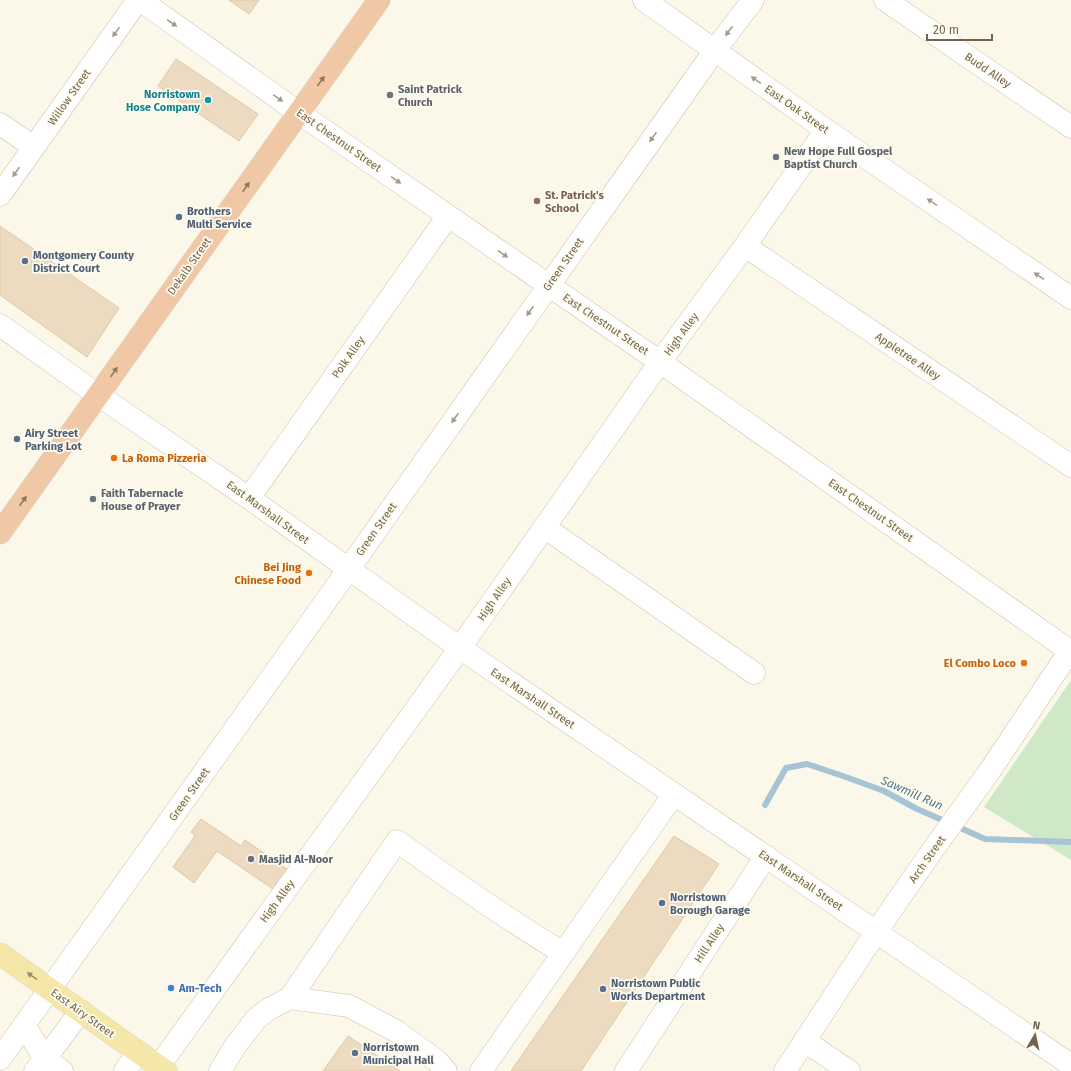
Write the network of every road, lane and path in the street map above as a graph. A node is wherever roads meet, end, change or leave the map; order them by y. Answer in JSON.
{"nodes":[{"id":1,"x":139,"y":0,"type":"edge"},
{"id":2,"x":379,"y":0,"type":"edge"},
{"id":3,"x":644,"y":0,"type":"edge"},
{"id":4,"x":753,"y":0,"type":"edge"},
{"id":5,"x":885,"y":0,"type":"edge"},
{"id":6,"x":911,"y":7,"type":"edge"},
{"id":7,"x":715,"y":50,"type":"junction"},
{"id":8,"x":299,"y":113,"type":"junction"},
{"id":9,"x":0,"y":124,"type":"edge"},
{"id":10,"x":1071,"y":127,"type":"edge"},
{"id":11,"x":826,"y":130,"type":"junction"},
{"id":12,"x":34,"y":147,"type":"junction"},
{"id":13,"x":0,"y":195,"type":"edge"},
{"id":14,"x":448,"y":216,"type":"junction"},
{"id":15,"x":746,"y":246,"type":"junction"},
{"id":16,"x":548,"y":285,"type":"junction"},
{"id":17,"x":1071,"y":298,"type":"edge"},
{"id":18,"x":0,"y":325,"type":"edge"},
{"id":19,"x":660,"y":362,"type":"junction"},
{"id":20,"x":98,"y":395,"type":"junction"},
{"id":21,"x":1071,"y":466,"type":"edge"},
{"id":22,"x":249,"y":498,"type":"junction"},
{"id":23,"x":544,"y":527,"type":"junction"},
{"id":24,"x":0,"y":533,"type":"edge"},
{"id":25,"x":348,"y":570,"type":"junction"},
{"id":26,"x":460,"y":648,"type":"junction"},
{"id":27,"x":1070,"y":650,"type":"edge"},
{"id":28,"x":754,"y":673,"type":"dead end"},
{"id":29,"x":674,"y":794,"type":"junction"},
{"id":30,"x":766,"y":856,"type":"junction"},
{"id":31,"x":876,"y":932,"type":"junction"},
{"id":32,"x":563,"y":953,"type":"junction"},
{"id":33,"x":0,"y":954,"type":"edge"},
{"id":34,"x":50,"y":988,"type":"junction"},
{"id":35,"x":290,"y":998,"type":"junction"},
{"id":36,"x":81,"y":1010,"type":"junction"},
{"id":37,"x":24,"y":1025,"type":"junction"},
{"id":38,"x":805,"y":1041,"type":"junction"},
{"id":39,"x":138,"y":1052,"type":"junction"},
{"id":40,"x":0,"y":1059,"type":"edge"},
{"id":41,"x":1071,"y":1064,"type":"edge"},
{"id":42,"x":47,"y":1067,"type":"edge"},
{"id":43,"x":163,"y":1068,"type":"edge"},
{"id":44,"x":125,"y":1071,"type":"edge"},
{"id":45,"x":220,"y":1071,"type":"edge"},
{"id":46,"x":446,"y":1071,"type":"edge"},
{"id":47,"x":481,"y":1071,"type":"edge"},
{"id":48,"x":626,"y":1071,"type":"edge"},
{"id":49,"x":785,"y":1071,"type":"edge"},
{"id":50,"x":849,"y":1071,"type":"edge"}],
"edges":[{"from":1,"to":8,"type":"street","name":"East Chestnut Street","one_way":true},
{"from":1,"to":12,"type":"street","name":"Willow Street","one_way":true},
{"from":8,"to":2,"type":"highway","name":"Dekalb Street","one_way":true},
{"from":3,"to":7,"type":"street","name":"East Oak Street"},
{"from":4,"to":7,"type":"street","name":"Green Street","one_way":true},
{"from":5,"to":6,"type":"street","name":"Budd Alley"},
{"from":6,"to":10,"type":"street","name":"Budd Alley"},
{"from":11,"to":7,"type":"street","name":"East Oak Street","one_way":true},
{"from":7,"to":16,"type":"street","name":"Green Street","one_way":true},
{"from":8,"to":14,"type":"street","name":"East Chestnut Street","one_way":true},
{"from":20,"to":8,"type":"highway","name":"Dekalb Street","one_way":true},
{"from":9,"to":12,"type":"street"},
{"from":11,"to":15,"type":"street","name":"High Alley"},
{"from":17,"to":11,"type":"street","name":"East Oak Street","one_way":true},
{"from":12,"to":13,"type":"street","name":"Willow Street","one_way":true},
{"from":14,"to":16,"type":"street","name":"East Chestnut Street","one_way":true},
{"from":14,"to":22,"type":"street","name":"Polk Alley"},
{"from":15,"to":19,"type":"street","name":"High Alley"},
{"from":15,"to":21,"type":"street","name":"Appletree Alley"},
{"from":16,"to":19,"type":"street","name":"East Chestnut Street"},
{"from":16,"to":25,"type":"street","name":"Green Street","one_way":true},
{"from":18,"to":20,"type":"street","name":"East Marshall Street"},
{"from":19,"to":23,"type":"street","name":"High Alley"},
{"from":19,"to":27,"type":"street","name":"East Chestnut Street"},
{"from":20,"to":22,"type":"street","name":"East Marshall Street"},
{"from":24,"to":20,"type":"highway","name":"Dekalb Street","one_way":true},
{"from":22,"to":25,"type":"street","name":"East Marshall Street"},
{"from":23,"to":26,"type":"street","name":"High Alley"},
{"from":23,"to":28,"type":"street"},
{"from":25,"to":26,"type":"street","name":"East Marshall Street"},
{"from":25,"to":34,"type":"street","name":"Green Street"},
{"from":26,"to":29,"type":"street","name":"East Marshall Street"},
{"from":26,"to":43,"type":"street","name":"High Alley"},
{"from":27,"to":31,"type":"street","name":"Arch Street"},
{"from":29,"to":30,"type":"street","name":"East Marshall Street"},
{"from":29,"to":32,"type":"street"},
{"from":30,"to":31,"type":"street","name":"East Marshall Street"},
{"from":30,"to":48,"type":"street","name":"Hill Alley"},
{"from":31,"to":38,"type":"street","name":"Arch Street"},
{"from":31,"to":41,"type":"street","name":"East Marshall Street"},
{"from":32,"to":35,"type":"street"},
{"from":32,"to":47,"type":"street"},
{"from":34,"to":33,"type":"main road","name":"East Airy Street","one_way":true},
{"from":34,"to":36,"type":"main road","name":"East Airy Street"},
{"from":34,"to":37,"type":"street","name":"Green Street"},
{"from":35,"to":45,"type":"street"},
{"from":35,"to":46,"type":"street"},
{"from":36,"to":39,"type":"main road","name":"East Airy Street"},
{"from":36,"to":42,"type":"street"},
{"from":37,"to":40,"type":"street","name":"Green Street"},
{"from":37,"to":42,"type":"street"},
{"from":38,"to":49,"type":"street","name":"Arch Street"},
{"from":38,"to":50,"type":"street"},
{"from":39,"to":43,"type":"main road","name":"East Airy Street"},
{"from":39,"to":44,"type":"street"}]}
